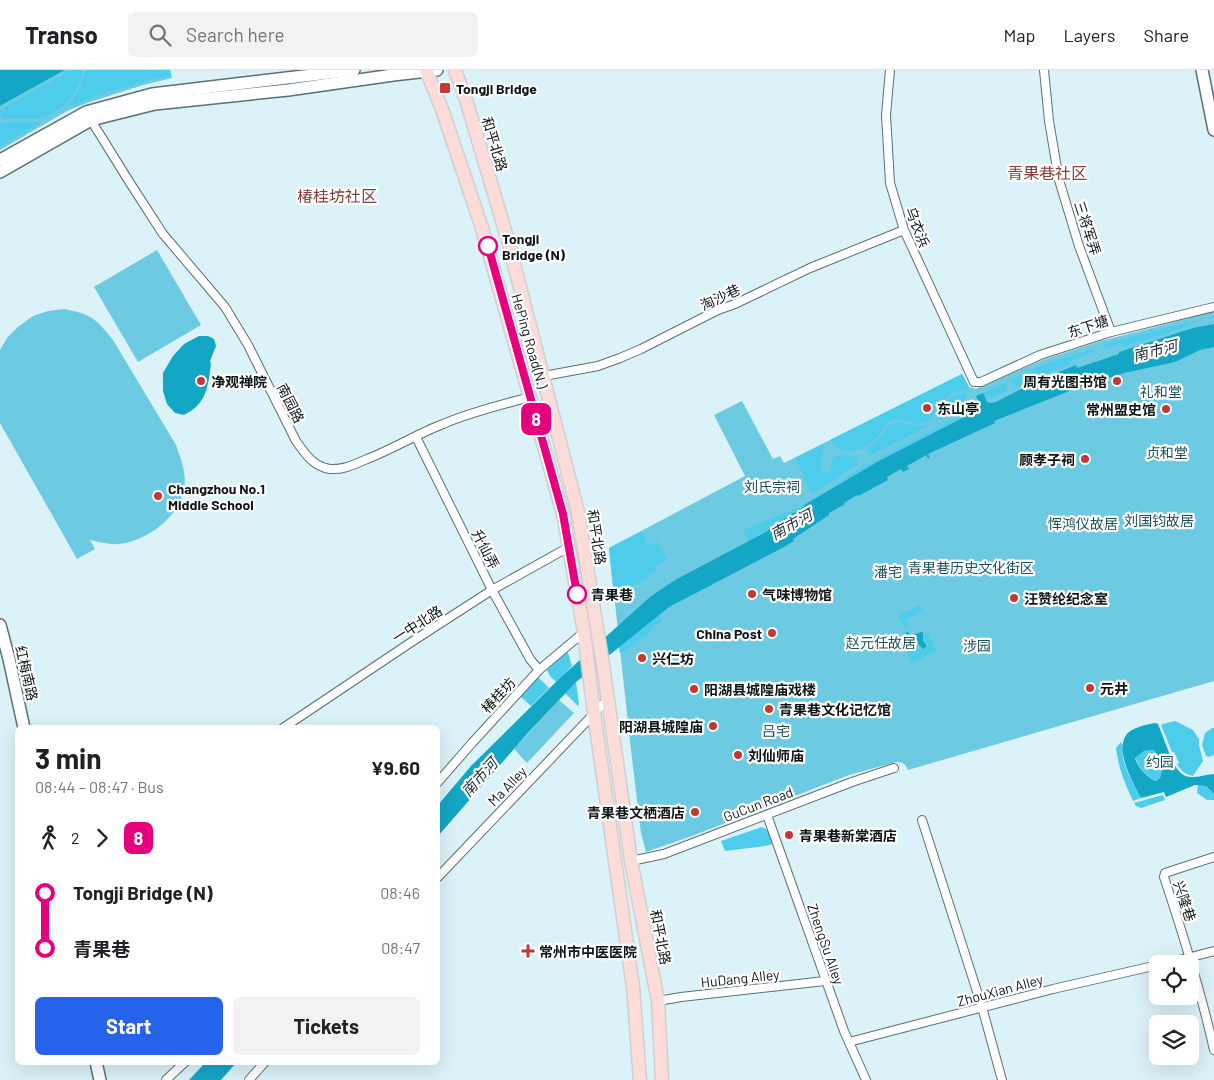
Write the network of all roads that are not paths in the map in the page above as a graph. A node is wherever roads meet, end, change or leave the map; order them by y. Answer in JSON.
{"nodes":[{"id":1,"x":354,"y":70,"type":"edge"},
{"id":2,"x":430,"y":70,"type":"edge"},
{"id":3,"x":455,"y":70,"type":"edge"},
{"id":4,"x":890,"y":70,"type":"edge"},
{"id":5,"x":1044,"y":70,"type":"edge"},
{"id":6,"x":1202,"y":70,"type":"edge"},
{"id":7,"x":88,"y":116,"type":"junction"},
{"id":8,"x":1214,"y":130,"type":"edge"},
{"id":9,"x":0,"y":160,"type":"edge"},
{"id":10,"x":0,"y":172,"type":"edge"},
{"id":11,"x":904,"y":230,"type":"junction"},
{"id":12,"x":1214,"y":307,"type":"edge"},
{"id":13,"x":1111,"y":332,"type":"junction"},
{"id":14,"x":544,"y":376,"type":"junction"},
{"id":15,"x":974,"y":382,"type":"joint"},
{"id":16,"x":530,"y":397,"type":"junction"},
{"id":17,"x":416,"y":437,"type":"junction"},
{"id":18,"x":569,"y":547,"type":"junction"},
{"id":19,"x":492,"y":590,"type":"junction"},
{"id":20,"x":0,"y":625,"type":"edge"},
{"id":21,"x":584,"y":632,"type":"junction"},
{"id":22,"x":539,"y":670,"type":"junction"},
{"id":23,"x":607,"y":700,"type":"junction"},
{"id":24,"x":594,"y":713,"type":"junction"},
{"id":25,"x":23,"y":725,"type":"edge"},
{"id":26,"x":288,"y":725,"type":"edge"},
{"id":27,"x":894,"y":768,"type":"dead end"},
{"id":28,"x":440,"y":780,"type":"edge"},
{"id":29,"x":767,"y":814,"type":"junction"},
{"id":30,"x":922,"y":820,"type":"dead end"},
{"id":31,"x":1214,"y":857,"type":"edge"},
{"id":32,"x":631,"y":861,"type":"junction"},
{"id":33,"x":440,"y":875,"type":"edge"},
{"id":34,"x":1214,"y":951,"type":"edge"},
{"id":35,"x":1189,"y":955,"type":"edge"},
{"id":36,"x":1199,"y":955,"type":"edge"},
{"id":37,"x":1149,"y":967,"type":"edge"},
{"id":38,"x":825,"y":981,"type":"junction"},
{"id":39,"x":1199,"y":988,"type":"edge"},
{"id":40,"x":658,"y":1001,"type":"junction"},
{"id":41,"x":982,"y":1007,"type":"junction"},
{"id":42,"x":849,"y":1042,"type":"junction"},
{"id":43,"x":1214,"y":1050,"type":"edge"},
{"id":44,"x":97,"y":1065,"type":"edge"},
{"id":45,"x":182,"y":1065,"type":"edge"},
{"id":46,"x":262,"y":1065,"type":"edge"},
{"id":47,"x":100,"y":1080,"type":"edge"},
{"id":48,"x":166,"y":1080,"type":"edge"},
{"id":49,"x":250,"y":1080,"type":"edge"},
{"id":50,"x":640,"y":1080,"type":"edge"},
{"id":51,"x":662,"y":1080,"type":"edge"},
{"id":52,"x":866,"y":1080,"type":"edge"},
{"id":53,"x":1002,"y":1080,"type":"edge"}],
"edges":[{"from":1,"to":7,"type":"main road"},
{"from":2,"to":7,"type":"main road"},
{"from":2,"to":16,"type":"main road","name":"HePing Road(N.)"},
{"from":3,"to":14,"type":"main road","name":"和平北路"},
{"from":4,"to":11,"type":"street","name":"乌衣浜"},
{"from":5,"to":13,"type":"street","name":"三将军弄"},
{"from":6,"to":8,"type":"main road"},
{"from":7,"to":9,"type":"main road"},
{"from":7,"to":10,"type":"main road"},
{"from":7,"to":17,"type":"street","name":"南园路"},
{"from":11,"to":14,"type":"street","name":"淘沙巷"},
{"from":11,"to":15,"type":"street","name":"乌衣浜"},
{"from":12,"to":13,"type":"street","name":"东下塘"},
{"from":13,"to":15,"type":"street","name":"东下塘"},
{"from":14,"to":23,"type":"main road","name":"和平北路"},
{"from":16,"to":17,"type":"street","name":"南园路"},
{"from":16,"to":18,"type":"main road","name":"HePing Road(N.)"},
{"from":17,"to":19,"type":"street","name":"升仙弄"},
{"from":18,"to":19,"type":"street","name":"一中北路"},
{"from":18,"to":21,"type":"main road","name":"HePing Road(N.)"},
{"from":19,"to":22,"type":"street","name":"升仙弄"},
{"from":19,"to":26,"type":"street","name":"一中北路"},
{"from":20,"to":25,"type":"main road","name":"红梅南路"},
{"from":21,"to":22,"type":"street","name":"椿桂坊"},
{"from":21,"to":24,"type":"main road","name":"HePing Road(N.)"},
{"from":22,"to":28,"type":"street","name":"椿桂坊"},
{"from":23,"to":24,"type":"street","name":"Ma Alley"},
{"from":23,"to":32,"type":"main road","name":"和平北路"},
{"from":24,"to":33,"type":"street","name":"Ma Alley"},
{"from":24,"to":50,"type":"main road"},
{"from":27,"to":29,"type":"street","name":"GuCun Road"},
{"from":29,"to":32,"type":"street","name":"GuCun Road"},
{"from":29,"to":38,"type":"street","name":"ZhengSu Alley"},
{"from":30,"to":41,"type":"street"},
{"from":31,"to":35,"type":"street","name":"兴隆巷"},
{"from":32,"to":40,"type":"main road","name":"和平北路"},
{"from":34,"to":36,"type":"street"},
{"from":37,"to":41,"type":"street","name":"ZhouXian Alley"},
{"from":38,"to":40,"type":"street","name":"HuDang Alley"},
{"from":38,"to":42,"type":"street","name":"ZhengSu Alley"},
{"from":39,"to":43,"type":"street"},
{"from":40,"to":51,"type":"main road","name":"和平北路"},
{"from":41,"to":42,"type":"street","name":"ZhouXian Alley"},
{"from":41,"to":53,"type":"street"},
{"from":42,"to":52,"type":"street","name":"ZhengSu Alley"},
{"from":44,"to":47,"type":"main road"},
{"from":45,"to":48,"type":"street"},
{"from":46,"to":49,"type":"street"}]}
